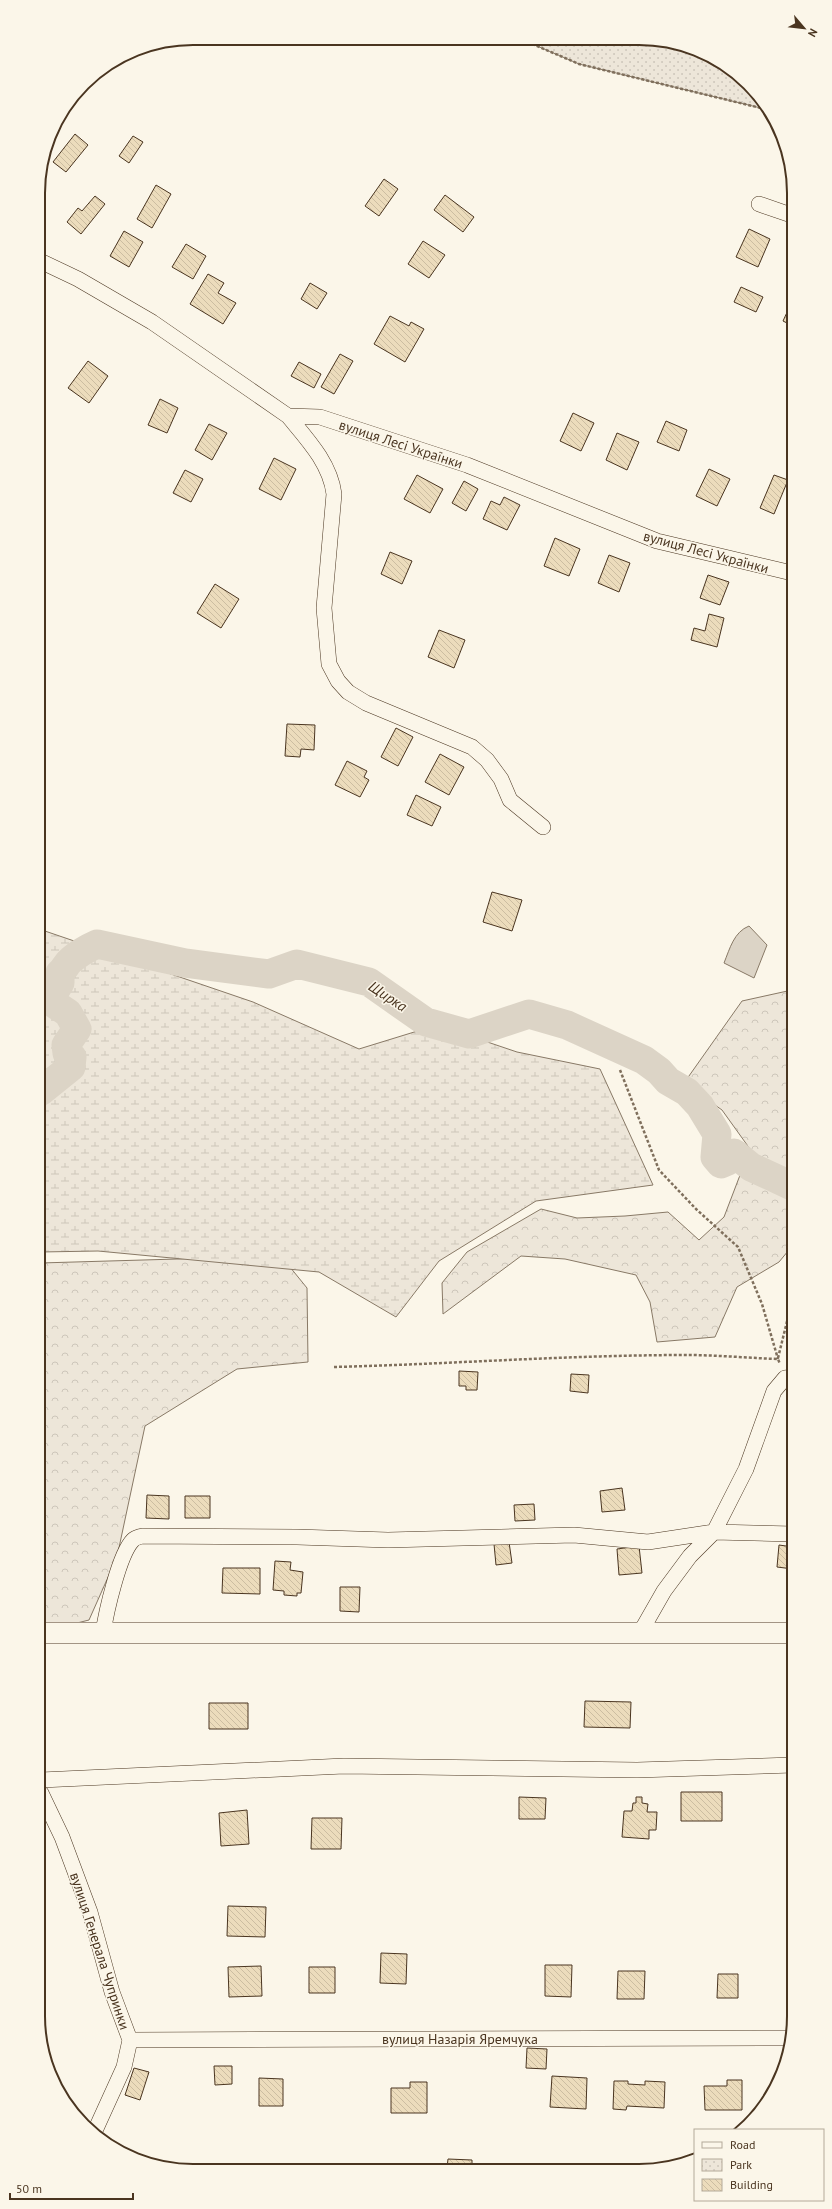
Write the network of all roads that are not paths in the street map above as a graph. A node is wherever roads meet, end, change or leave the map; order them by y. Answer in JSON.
{"nodes":[{"id":1,"x":758,"y":204,"type":"dead end"},
{"id":2,"x":787,"y":214,"type":"edge"},
{"id":3,"x":45,"y":263,"type":"edge"},
{"id":4,"x":288,"y":416,"type":"junction"},
{"id":5,"x":787,"y":572,"type":"edge"},
{"id":6,"x":543,"y":827,"type":"dead end"},
{"id":7,"x":787,"y":1380,"type":"edge"},
{"id":8,"x":714,"y":1532,"type":"junction"},
{"id":9,"x":787,"y":1534,"type":"edge"},
{"id":10,"x":45,"y":1633,"type":"edge"},
{"id":11,"x":102,"y":1633,"type":"junction"},
{"id":12,"x":640,"y":1633,"type":"junction"},
{"id":13,"x":787,"y":1633,"type":"edge"},
{"id":14,"x":787,"y":1765,"type":"edge"},
{"id":15,"x":45,"y":1780,"type":"edge"},
{"id":16,"x":45,"y":1801,"type":"edge"},
{"id":17,"x":785,"y":2038,"type":"edge"},
{"id":18,"x":130,"y":2040,"type":"junction"},
{"id":19,"x":97,"y":2127,"type":"edge"}],
"edges":[{"from":1,"to":2,"type":"street"},
{"from":3,"to":4,"type":"street"},
{"from":4,"to":5,"type":"street","name":"вулиця Лесі Українки"},
{"from":4,"to":6,"type":"street"},
{"from":7,"to":8,"type":"street"},
{"from":8,"to":9,"type":"street"},
{"from":8,"to":11,"type":"street"},
{"from":8,"to":12,"type":"street"},
{"from":10,"to":11,"type":"street"},
{"from":11,"to":12,"type":"street"},
{"from":12,"to":13,"type":"street"},
{"from":14,"to":15,"type":"street"},
{"from":16,"to":18,"type":"street","name":"вулиця Генерала Чупринки"},
{"from":17,"to":18,"type":"street","name":"вулиця Назарія Яремчука"},
{"from":18,"to":19,"type":"street","name":"вулиця Генерала Чупринки"}]}
